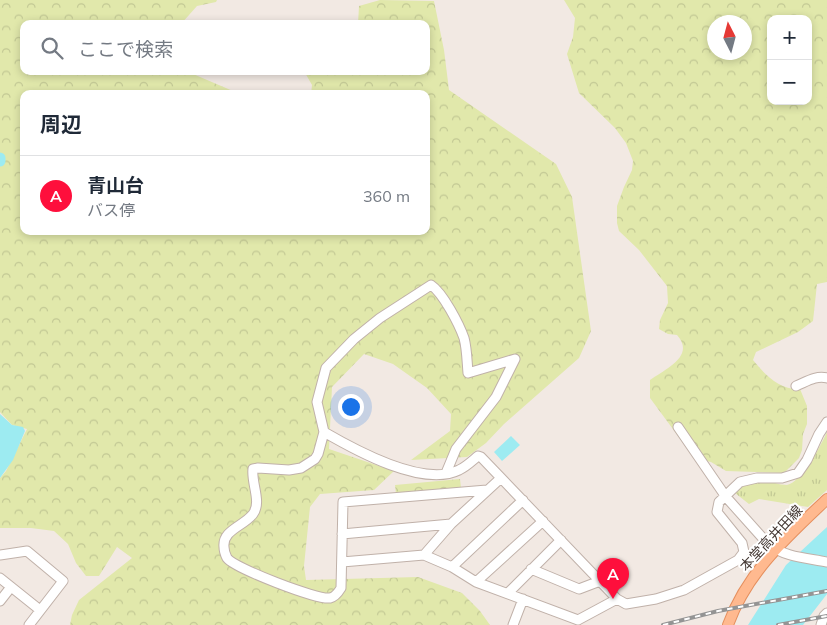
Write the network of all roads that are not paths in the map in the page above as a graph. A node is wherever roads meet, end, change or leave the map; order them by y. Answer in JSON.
{"nodes":[{"id":1,"x":827,"y":378,"type":"edge"},
{"id":2,"x":796,"y":386,"type":"dead end"},
{"id":3,"x":827,"y":422,"type":"edge"},
{"id":4,"x":678,"y":427,"type":"dead end"},
{"id":5,"x":324,"y":432,"type":"junction"},
{"id":6,"x":446,"y":473,"type":"junction"},
{"id":7,"x":502,"y":478,"type":"junction"},
{"id":8,"x":487,"y":490,"type":"junction"},
{"id":9,"x":726,"y":497,"type":"junction"},
{"id":10,"x":827,"y":499,"type":"edge"},
{"id":11,"x":523,"y":500,"type":"junction"},
{"id":12,"x":543,"y":521,"type":"junction"},
{"id":13,"x":450,"y":524,"type":"junction"},
{"id":14,"x":342,"y":534,"type":"junction"},
{"id":15,"x":561,"y":540,"type":"junction"},
{"id":16,"x":775,"y":550,"type":"junction"},
{"id":17,"x":0,"y":555,"type":"edge"},
{"id":18,"x":424,"y":555,"type":"junction"},
{"id":19,"x":342,"y":562,"type":"junction"},
{"id":20,"x":827,"y":562,"type":"edge"},
{"id":21,"x":452,"y":567,"type":"junction"},
{"id":22,"x":531,"y":569,"type":"junction"},
{"id":23,"x":0,"y":578,"type":"edge"},
{"id":24,"x":600,"y":581,"type":"junction"},
{"id":25,"x":476,"y":582,"type":"junction"},
{"id":26,"x":11,"y":587,"type":"junction"},
{"id":27,"x":508,"y":593,"type":"junction"},
{"id":28,"x":523,"y":599,"type":"junction"},
{"id":29,"x":617,"y":599,"type":"junction"},
{"id":30,"x":0,"y":601,"type":"edge"},
{"id":31,"x":40,"y":610,"type":"junction"},
{"id":32,"x":827,"y":613,"type":"edge"},
{"id":33,"x":29,"y":625,"type":"edge"},
{"id":34,"x":514,"y":625,"type":"edge"},
{"id":35,"x":728,"y":625,"type":"edge"},
{"id":36,"x":821,"y":625,"type":"edge"}],
"edges":[{"from":1,"to":2,"type":"street"},
{"from":3,"to":9,"type":"street"},
{"from":4,"to":9,"type":"street"},
{"from":5,"to":6,"type":"street"},
{"from":5,"to":6,"type":"street"},
{"from":5,"to":19,"type":"street"},
{"from":6,"to":7,"type":"street"},
{"from":7,"to":8,"type":"street"},
{"from":7,"to":11,"type":"street"},
{"from":8,"to":13,"type":"street"},
{"from":8,"to":14,"type":"street"},
{"from":9,"to":16,"type":"street"},
{"from":9,"to":29,"type":"street"},
{"from":10,"to":16,"type":"main road","name":"本堂高井田線"},
{"from":11,"to":12,"type":"street"},
{"from":11,"to":21,"type":"street"},
{"from":12,"to":15,"type":"street"},
{"from":12,"to":25,"type":"street"},
{"from":13,"to":14,"type":"street"},
{"from":13,"to":18,"type":"street"},
{"from":14,"to":19,"type":"street"},
{"from":15,"to":22,"type":"street"},
{"from":15,"to":24,"type":"street"},
{"from":16,"to":20,"type":"street"},
{"from":16,"to":35,"type":"main road","name":"本堂高井田線"},
{"from":17,"to":31,"type":"street"},
{"from":18,"to":19,"type":"street"},
{"from":18,"to":21,"type":"street"},
{"from":21,"to":25,"type":"street"},
{"from":22,"to":24,"type":"street"},
{"from":22,"to":27,"type":"street"},
{"from":23,"to":26,"type":"street"},
{"from":24,"to":29,"type":"street"},
{"from":25,"to":27,"type":"street"},
{"from":26,"to":30,"type":"street"},
{"from":26,"to":31,"type":"street"},
{"from":27,"to":28,"type":"street"},
{"from":28,"to":29,"type":"street"},
{"from":28,"to":34,"type":"street"},
{"from":31,"to":33,"type":"street"},
{"from":32,"to":36,"type":"street"}]}
